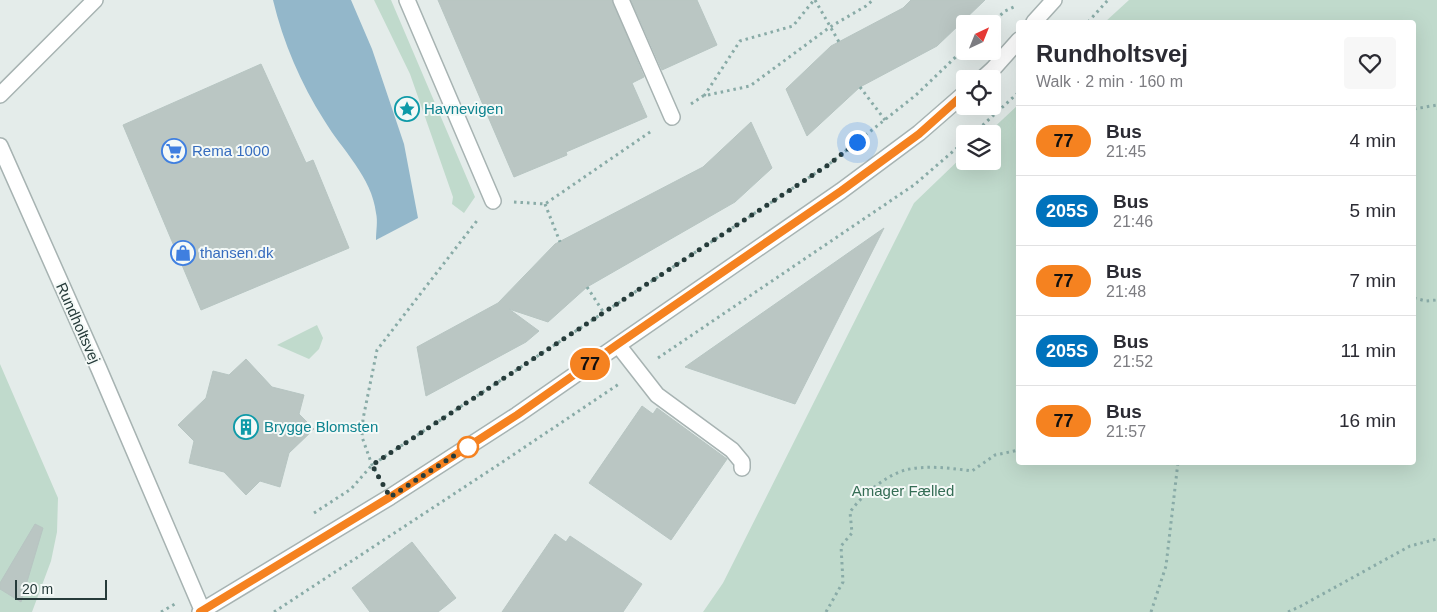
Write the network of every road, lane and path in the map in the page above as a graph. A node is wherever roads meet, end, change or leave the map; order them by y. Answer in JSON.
{"nodes":[{"id":1,"x":94,"y":0,"type":"edge"},
{"id":2,"x":407,"y":0,"type":"edge"},
{"id":3,"x":621,"y":0,"type":"edge"},
{"id":4,"x":815,"y":0,"type":"edge"},
{"id":5,"x":1054,"y":0,"type":"edge"},
{"id":6,"x":1108,"y":0,"type":"edge"},
{"id":7,"x":1024,"y":4,"type":"dead end"},
{"id":8,"x":1000,"y":15,"type":"edge"},
{"id":9,"x":1036,"y":20,"type":"edge"},
{"id":10,"x":1090,"y":20,"type":"edge"},
{"id":11,"x":839,"y":42,"type":"dead end"},
{"id":12,"x":1016,"y":43,"type":"edge"},
{"id":13,"x":956,"y":57,"type":"edge"},
{"id":14,"x":992,"y":70,"type":"edge"},
{"id":15,"x":860,"y":87,"type":"dead end"},
{"id":16,"x":0,"y":95,"type":"edge"},
{"id":17,"x":1016,"y":95,"type":"edge"},
{"id":18,"x":703,"y":96,"type":"dead end"},
{"id":19,"x":956,"y":101,"type":"edge"},
{"id":20,"x":1437,"y":106,"type":"edge"},
{"id":21,"x":1416,"y":109,"type":"edge"},
{"id":22,"x":672,"y":117,"type":"dead end"},
{"id":23,"x":885,"y":120,"type":"junction"},
{"id":24,"x":983,"y":125,"type":"edge"},
{"id":25,"x":0,"y":146,"type":"edge"},
{"id":26,"x":493,"y":201,"type":"joint"},
{"id":27,"x":545,"y":204,"type":"dead end"},
{"id":28,"x":560,"y":242,"type":"dead end"},
{"id":29,"x":586,"y":287,"type":"dead end"},
{"id":30,"x":1416,"y":298,"type":"edge"},
{"id":31,"x":1437,"y":300,"type":"edge"},
{"id":32,"x":604,"y":313,"type":"junction"},
{"id":33,"x":618,"y":344,"type":"junction"},
{"id":34,"x":1016,"y":451,"type":"edge"},
{"id":35,"x":372,"y":465,"type":"junction"},
{"id":36,"x":1178,"y":465,"type":"edge"},
{"id":37,"x":742,"y":468,"type":"dead end"},
{"id":38,"x":390,"y":497,"type":"junction"},
{"id":39,"x":310,"y":516,"type":"dead end"},
{"id":40,"x":1437,"y":539,"type":"edge"},
{"id":41,"x":194,"y":591,"type":"junction"},
{"id":42,"x":202,"y":611,"type":"edge"},
{"id":43,"x":161,"y":612,"type":"edge"},
{"id":44,"x":826,"y":612,"type":"edge"},
{"id":45,"x":1151,"y":612,"type":"edge"},
{"id":46,"x":1288,"y":612,"type":"edge"}],
"edges":[{"from":1,"to":16,"type":"street"},
{"from":2,"to":26,"type":"street"},
{"from":3,"to":22,"type":"street"},
{"from":4,"to":11,"type":"path"},
{"from":4,"to":18,"type":"path"},
{"from":5,"to":9,"type":"street"},
{"from":6,"to":10,"type":"path"},
{"from":7,"to":8,"type":"path"},
{"from":12,"to":14,"type":"street"},
{"from":13,"to":23,"type":"path"},
{"from":15,"to":23,"type":"path"},
{"from":17,"to":24,"type":"path"},
{"from":19,"to":33,"type":"street"},
{"from":20,"to":21,"type":"path"},
{"from":23,"to":32,"type":"path"},
{"from":25,"to":41,"type":"street","name":"Rundholtsvej"},
{"from":26,"to":35,"type":"path"},
{"from":27,"to":28,"type":"path"},
{"from":29,"to":32,"type":"path"},
{"from":30,"to":31,"type":"path"},
{"from":32,"to":35,"type":"path"},
{"from":33,"to":37,"type":"street"},
{"from":33,"to":38,"type":"street"},
{"from":34,"to":44,"type":"path"},
{"from":35,"to":38,"type":"path"},
{"from":35,"to":39,"type":"path"},
{"from":36,"to":45,"type":"path"},
{"from":38,"to":42,"type":"street"},
{"from":40,"to":46,"type":"path"},
{"from":41,"to":42,"type":"street","name":"Rundholtsvej"},
{"from":41,"to":43,"type":"path"}]}
